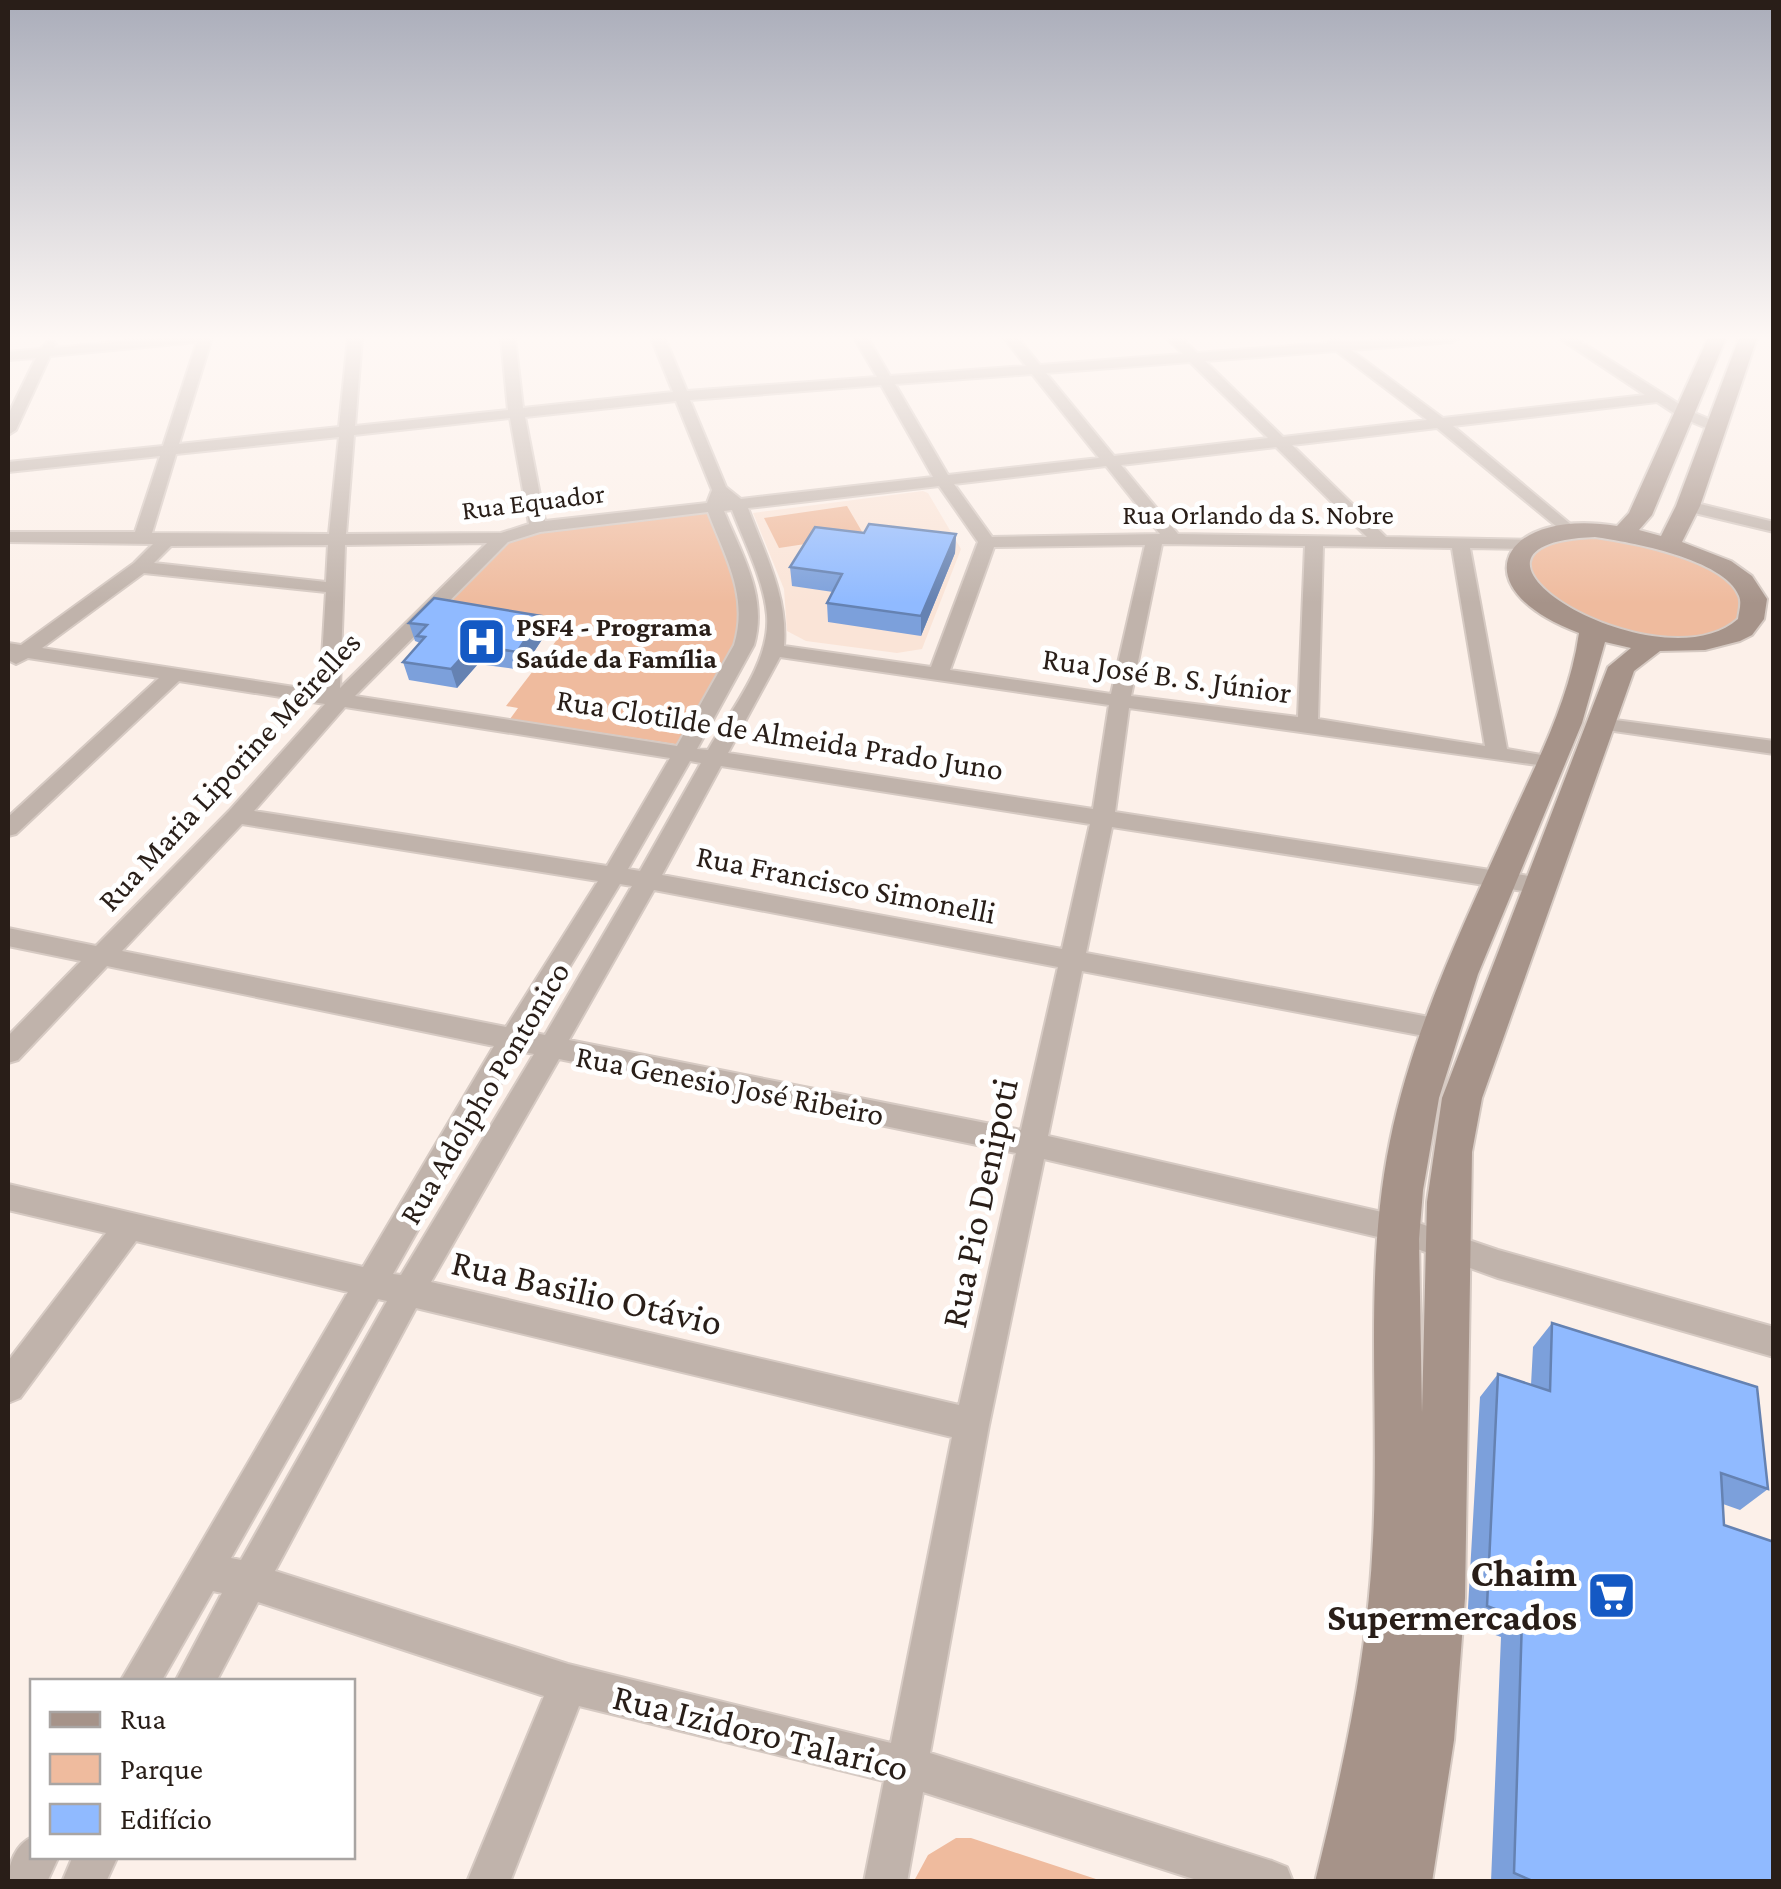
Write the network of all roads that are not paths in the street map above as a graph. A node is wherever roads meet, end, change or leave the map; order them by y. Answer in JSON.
{"nodes":[{"id":1,"x":178,"y":426,"type":"edge"},
{"id":2,"x":345,"y":426,"type":"edge"},
{"id":3,"x":380,"y":426,"type":"edge"},
{"id":4,"x":519,"y":426,"type":"edge"},
{"id":5,"x":692,"y":426,"type":"edge"},
{"id":6,"x":912,"y":426,"type":"edge"},
{"id":7,"x":1081,"y":426,"type":"edge"},
{"id":8,"x":1263,"y":426,"type":"edge"},
{"id":9,"x":1408,"y":426,"type":"edge"},
{"id":10,"x":1444,"y":426,"type":"edge"},
{"id":11,"x":1680,"y":426,"type":"edge"},
{"id":12,"x":1716,"y":427,"type":"edge"},
{"id":13,"x":345,"y":430,"type":"junction"},
{"id":14,"x":1280,"y":443,"type":"junction"},
{"id":15,"x":171,"y":450,"type":"junction"},
{"id":16,"x":1109,"y":462,"type":"junction"},
{"id":17,"x":8,"y":467,"type":"edge"},
{"id":18,"x":944,"y":481,"type":"junction"},
{"id":19,"x":724,"y":500,"type":"junction"},
{"id":20,"x":1688,"y":506,"type":"junction"},
{"id":21,"x":538,"y":527,"type":"junction"},
{"id":22,"x":1774,"y":527,"type":"edge"},
{"id":23,"x":1568,"y":531,"type":"junction"},
{"id":24,"x":1625,"y":532,"type":"junction"},
{"id":25,"x":142,"y":537,"type":"junction"},
{"id":26,"x":8,"y":538,"type":"edge"},
{"id":27,"x":502,"y":538,"type":"junction"},
{"id":28,"x":338,"y":540,"type":"junction"},
{"id":29,"x":1163,"y":540,"type":"junction"},
{"id":30,"x":1380,"y":540,"type":"junction"},
{"id":31,"x":166,"y":541,"type":"junction"},
{"id":32,"x":987,"y":542,"type":"junction"},
{"id":33,"x":1460,"y":543,"type":"junction"},
{"id":34,"x":1669,"y":543,"type":"junction"},
{"id":35,"x":1314,"y":544,"type":"junction"},
{"id":36,"x":1528,"y":544,"type":"junction"},
{"id":37,"x":140,"y":567,"type":"junction"},
{"id":38,"x":336,"y":588,"type":"junction"},
{"id":39,"x":1593,"y":630,"type":"junction"},
{"id":40,"x":1654,"y":643,"type":"junction"},
{"id":41,"x":774,"y":650,"type":"junction"},
{"id":42,"x":13,"y":655,"type":"edge"},
{"id":43,"x":939,"y":673,"type":"junction"},
{"id":44,"x":173,"y":676,"type":"junction"},
{"id":45,"x":336,"y":698,"type":"junction"},
{"id":46,"x":1120,"y":701,"type":"junction"},
{"id":47,"x":1308,"y":724,"type":"junction"},
{"id":48,"x":1600,"y":724,"type":"junction"},
{"id":49,"x":1774,"y":748,"type":"edge"},
{"id":50,"x":699,"y":755,"type":"junction"},
{"id":51,"x":1497,"y":755,"type":"junction"},
{"id":52,"x":1551,"y":763,"type":"junction"},
{"id":53,"x":238,"y":816,"type":"junction"},
{"id":54,"x":1102,"y":816,"type":"junction"},
{"id":55,"x":8,"y":829,"type":"edge"},
{"id":56,"x":611,"y":875,"type":"junction"},
{"id":57,"x":645,"y":880,"type":"junction"},
{"id":58,"x":1521,"y":883,"type":"junction"},
{"id":59,"x":8,"y":936,"type":"edge"},
{"id":60,"x":570,"y":948,"type":"junction"},
{"id":61,"x":98,"y":956,"type":"junction"},
{"id":62,"x":605,"y":956,"type":"junction"},
{"id":63,"x":1070,"y":959,"type":"junction"},
{"id":64,"x":1440,"y":1030,"type":"junction"},
{"id":65,"x":511,"y":1041,"type":"junction"},
{"id":66,"x":550,"y":1050,"type":"junction"},
{"id":67,"x":8,"y":1053,"type":"edge"},
{"id":68,"x":1034,"y":1145,"type":"junction"},
{"id":69,"x":8,"y":1197,"type":"edge"},
{"id":70,"x":128,"y":1228,"type":"junction"},
{"id":71,"x":1395,"y":1228,"type":"junction"},
{"id":72,"x":1448,"y":1249,"type":"junction"},
{"id":73,"x":372,"y":1280,"type":"junction"},
{"id":74,"x":410,"y":1291,"type":"junction"},
{"id":75,"x":1774,"y":1342,"type":"edge"},
{"id":76,"x":8,"y":1388,"type":"edge"},
{"id":77,"x":972,"y":1425,"type":"junction"},
{"id":78,"x":204,"y":1570,"type":"junction"},
{"id":79,"x":250,"y":1581,"type":"junction"},
{"id":80,"x":141,"y":1679,"type":"edge"},
{"id":81,"x":196,"y":1679,"type":"edge"},
{"id":82,"x":568,"y":1684,"type":"junction"},
{"id":83,"x":908,"y":1767,"type":"junction"},
{"id":84,"x":36,"y":1859,"type":"edge"},
{"id":85,"x":96,"y":1859,"type":"edge"},
{"id":86,"x":23,"y":1882,"type":"edge"},
{"id":87,"x":84,"y":1882,"type":"edge"},
{"id":88,"x":488,"y":1882,"type":"edge"},
{"id":89,"x":885,"y":1882,"type":"edge"},
{"id":90,"x":1272,"y":1882,"type":"edge"},
{"id":91,"x":1345,"y":1882,"type":"edge"},
{"id":92,"x":1402,"y":1882,"type":"edge"}],
"edges":[{"from":1,"to":15,"type":"street"},
{"from":2,"to":13,"type":"street"},
{"from":3,"to":13,"type":"street"},
{"from":4,"to":21,"type":"street"},
{"from":5,"to":19,"type":"street","name":"Rua Adolpho Pontonico"},
{"from":6,"to":18,"type":"street"},
{"from":7,"to":16,"type":"street"},
{"from":8,"to":14,"type":"street"},
{"from":9,"to":14,"type":"street","name":"Rua Equador"},
{"from":10,"to":23,"type":"street"},
{"from":11,"to":24,"type":"main road"},
{"from":12,"to":20,"type":"main road"},
{"from":13,"to":15,"type":"street"},
{"from":13,"to":28,"type":"street"},
{"from":14,"to":16,"type":"street","name":"Rua Equador"},
{"from":14,"to":30,"type":"street"},
{"from":15,"to":17,"type":"street"},
{"from":15,"to":25,"type":"street"},
{"from":16,"to":18,"type":"street","name":"Rua Equador"},
{"from":16,"to":29,"type":"street"},
{"from":18,"to":19,"type":"street","name":"Rua Equador"},
{"from":18,"to":32,"type":"street"},
{"from":19,"to":21,"type":"street","name":"Rua Equador"},
{"from":19,"to":41,"type":"street","name":"Rua Adolpho Pontonico"},
{"from":19,"to":50,"type":"street","name":"Rua Adolpho Pontonico"},
{"from":20,"to":22,"type":"street"},
{"from":20,"to":34,"type":"main road"},
{"from":21,"to":27,"type":"street","name":"Rua Equador"},
{"from":23,"to":24,"type":"main road"},
{"from":23,"to":36,"type":"main road"},
{"from":24,"to":34,"type":"main road"},
{"from":25,"to":26,"type":"street","name":"Rua Equador"},
{"from":25,"to":31,"type":"street","name":"Rua Equador"},
{"from":27,"to":28,"type":"street","name":"Rua Equador"},
{"from":27,"to":45,"type":"street","name":"Rua Maria Liporine Meirelles"},
{"from":28,"to":31,"type":"street","name":"Rua Equador"},
{"from":28,"to":38,"type":"street"},
{"from":29,"to":32,"type":"street","name":"Rua Orlando da S. Nobre"},
{"from":29,"to":35,"type":"street","name":"Rua Orlando da S. Nobre"},
{"from":29,"to":46,"type":"street","name":"Rua Pio Denipoti"},
{"from":30,"to":33,"type":"street","name":"Rua Orlando da S. Nobre"},
{"from":30,"to":35,"type":"street","name":"Rua Orlando da S. Nobre"},
{"from":31,"to":37,"type":"street"},
{"from":32,"to":43,"type":"street"},
{"from":33,"to":36,"type":"street","name":"Rua Orlando da S. Nobre"},
{"from":33,"to":51,"type":"street"},
{"from":34,"to":40,"type":"main road"},
{"from":35,"to":47,"type":"street"},
{"from":36,"to":39,"type":"main road"},
{"from":37,"to":38,"type":"street"},
{"from":37,"to":42,"type":"street"},
{"from":38,"to":45,"type":"street"},
{"from":39,"to":40,"type":"main road"},
{"from":39,"to":52,"type":"main road"},
{"from":40,"to":48,"type":"main road"},
{"from":41,"to":43,"type":"street","name":"Rua José B. S. Júnior"},
{"from":41,"to":50,"type":"street","name":"Rua Adolpho Pontonico"},
{"from":42,"to":44,"type":"street","name":"Rua Clotilde de Almeida Prado Juno"},
{"from":43,"to":46,"type":"street","name":"Rua José B. S. Júnior"},
{"from":44,"to":45,"type":"street","name":"Rua Clotilde de Almeida Prado Juno"},
{"from":44,"to":55,"type":"street"},
{"from":45,"to":50,"type":"street","name":"Rua Clotilde de Almeida Prado Juno"},
{"from":45,"to":53,"type":"street","name":"Rua Maria Liporine Meirelles"},
{"from":46,"to":47,"type":"street","name":"Rua José B. S. Júnior"},
{"from":46,"to":54,"type":"street","name":"Rua Pio Denipoti"},
{"from":47,"to":51,"type":"street","name":"Rua José B. S. Júnior"},
{"from":48,"to":49,"type":"street"},
{"from":48,"to":58,"type":"main road"},
{"from":50,"to":54,"type":"street","name":"Rua Clotilde de Almeida Prado Juno"},
{"from":50,"to":56,"type":"street","name":"Rua Adolpho Pontonico"},
{"from":50,"to":57,"type":"street","name":"Rua Adolpho Pontonico"},
{"from":51,"to":52,"type":"street","name":"Rua José B. S. Júnior"},
{"from":52,"to":58,"type":"main road"},
{"from":53,"to":56,"type":"street","name":"Rua Francisco Simonelli"},
{"from":53,"to":61,"type":"street","name":"Rua Maria Liporine Meirelles"},
{"from":54,"to":58,"type":"street","name":"Rua Clotilde de Almeida Prado Juno"},
{"from":54,"to":63,"type":"street","name":"Rua Pio Denipoti"},
{"from":56,"to":57,"type":"street","name":"Rua Francisco Simonelli"},
{"from":56,"to":60,"type":"street","name":"Rua Adolpho Pontonico"},
{"from":57,"to":62,"type":"street","name":"Rua Adolpho Pontonico"},
{"from":57,"to":63,"type":"street","name":"Rua Francisco Simonelli"},
{"from":58,"to":64,"type":"main road"},
{"from":58,"to":72,"type":"main road"},
{"from":59,"to":61,"type":"street","name":"Rua Genesio José Ribeiro"},
{"from":60,"to":62,"type":"street"},
{"from":60,"to":65,"type":"street","name":"Rua Adolpho Pontonico"},
{"from":61,"to":65,"type":"street","name":"Rua Genesio José Ribeiro"},
{"from":61,"to":67,"type":"street","name":"Rua Maria Liporine Meirelles"},
{"from":62,"to":66,"type":"street","name":"Rua Adolpho Pontonico"},
{"from":63,"to":64,"type":"street","name":"Rua Francisco Simonelli"},
{"from":63,"to":68,"type":"street","name":"Rua Pio Denipoti"},
{"from":64,"to":71,"type":"main road"},
{"from":65,"to":66,"type":"street","name":"Rua Genesio José Ribeiro"},
{"from":65,"to":73,"type":"street","name":"Rua Adolpho Pontonico"},
{"from":66,"to":68,"type":"street","name":"Rua Genesio José Ribeiro"},
{"from":66,"to":74,"type":"street","name":"Rua Adolpho Pontonico"},
{"from":68,"to":71,"type":"street","name":"Rua Genesio José Ribeiro"},
{"from":68,"to":77,"type":"street","name":"Rua Pio Denipoti"},
{"from":69,"to":70,"type":"street","name":"Rua Basilio Otávio"},
{"from":70,"to":73,"type":"street","name":"Rua Basilio Otávio"},
{"from":70,"to":76,"type":"street"},
{"from":71,"to":72,"type":"street","name":"Rua Genesio José Ribeiro"},
{"from":71,"to":91,"type":"main road"},
{"from":72,"to":75,"type":"street","name":"Rua Genesio José Ribeiro"},
{"from":72,"to":92,"type":"main road"},
{"from":73,"to":74,"type":"street","name":"Rua Basilio Otávio"},
{"from":73,"to":78,"type":"street","name":"Rua Adolpho Pontonico"},
{"from":74,"to":77,"type":"street","name":"Rua Basilio Otávio"},
{"from":74,"to":79,"type":"street","name":"Rua Adolpho Pontonico"},
{"from":77,"to":83,"type":"street","name":"Rua Pio Denipoti"},
{"from":78,"to":79,"type":"street","name":"Rua Izidoro Talarico"},
{"from":78,"to":80,"type":"street","name":"Rua Adolpho Pontonico"},
{"from":79,"to":81,"type":"street","name":"Rua Adolpho Pontonico"},
{"from":79,"to":82,"type":"street","name":"Rua Izidoro Talarico"},
{"from":82,"to":83,"type":"street","name":"Rua Izidoro Talarico"},
{"from":82,"to":88,"type":"street"},
{"from":83,"to":89,"type":"street","name":"Rua Pio Denipoti"},
{"from":83,"to":90,"type":"street","name":"Rua Izidoro Talarico"},
{"from":84,"to":86,"type":"street"},
{"from":85,"to":87,"type":"street"}]}
